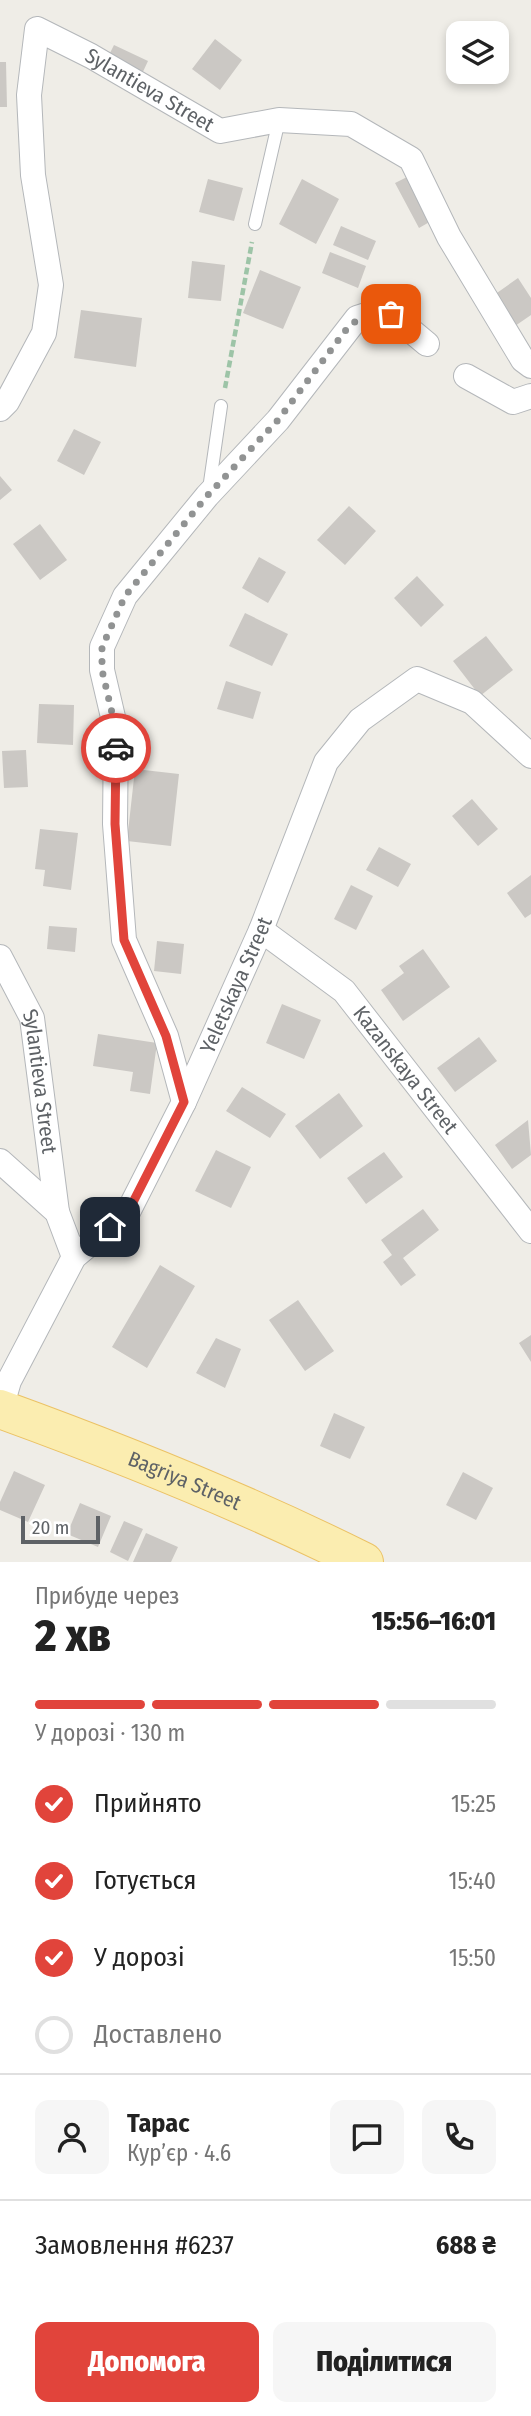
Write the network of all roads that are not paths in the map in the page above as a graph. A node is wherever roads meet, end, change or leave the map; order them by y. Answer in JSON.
{"nodes":[{"id":1,"x":279,"y":120,"type":"junction"},
{"id":2,"x":255,"y":224,"type":"road end"},
{"id":3,"x":428,"y":344,"type":"dead end"},
{"id":4,"x":531,"y":366,"type":"edge"},
{"id":5,"x":466,"y":376,"type":"dead end"},
{"id":6,"x":531,"y":396,"type":"edge"},
{"id":7,"x":221,"y":406,"type":"road end"},
{"id":8,"x":0,"y":409,"type":"edge"},
{"id":9,"x":207,"y":496,"type":"junction"},
{"id":10,"x":531,"y":756,"type":"edge"},
{"id":11,"x":261,"y":930,"type":"junction"},
{"id":12,"x":0,"y":957,"type":"edge"},
{"id":13,"x":184,"y":1102,"type":"junction"},
{"id":14,"x":0,"y":1161,"type":"edge"},
{"id":15,"x":57,"y":1212,"type":"junction"},
{"id":16,"x":531,"y":1231,"type":"edge"},
{"id":17,"x":74,"y":1256,"type":"junction"},
{"id":18,"x":0,"y":1410,"type":"edge"},
{"id":19,"x":364,"y":1562,"type":"edge"}],
"edges":[{"from":1,"to":2,"type":"lane"},
{"from":1,"to":4,"type":"street","name":"Sylantieva Street"},
{"from":1,"to":8,"type":"street","name":"Sylantieva Street"},
{"from":3,"to":9,"type":"street"},
{"from":5,"to":6,"type":"street"},
{"from":7,"to":9,"type":"lane"},
{"from":9,"to":13,"type":"street"},
{"from":10,"to":11,"type":"street","name":"Yeletskaya Street"},
{"from":11,"to":13,"type":"street","name":"Yeletskaya Street"},
{"from":11,"to":16,"type":"street","name":"Kazanskaya Street"},
{"from":12,"to":15,"type":"street","name":"Sylantieva Street"},
{"from":13,"to":17,"type":"street","name":"Yeletskaya Street"},
{"from":14,"to":15,"type":"street"},
{"from":15,"to":17,"type":"street"},
{"from":17,"to":18,"type":"street","name":"Yeletskaya Street"},
{"from":18,"to":19,"type":"main road","name":"Bagriya Street"}]}
